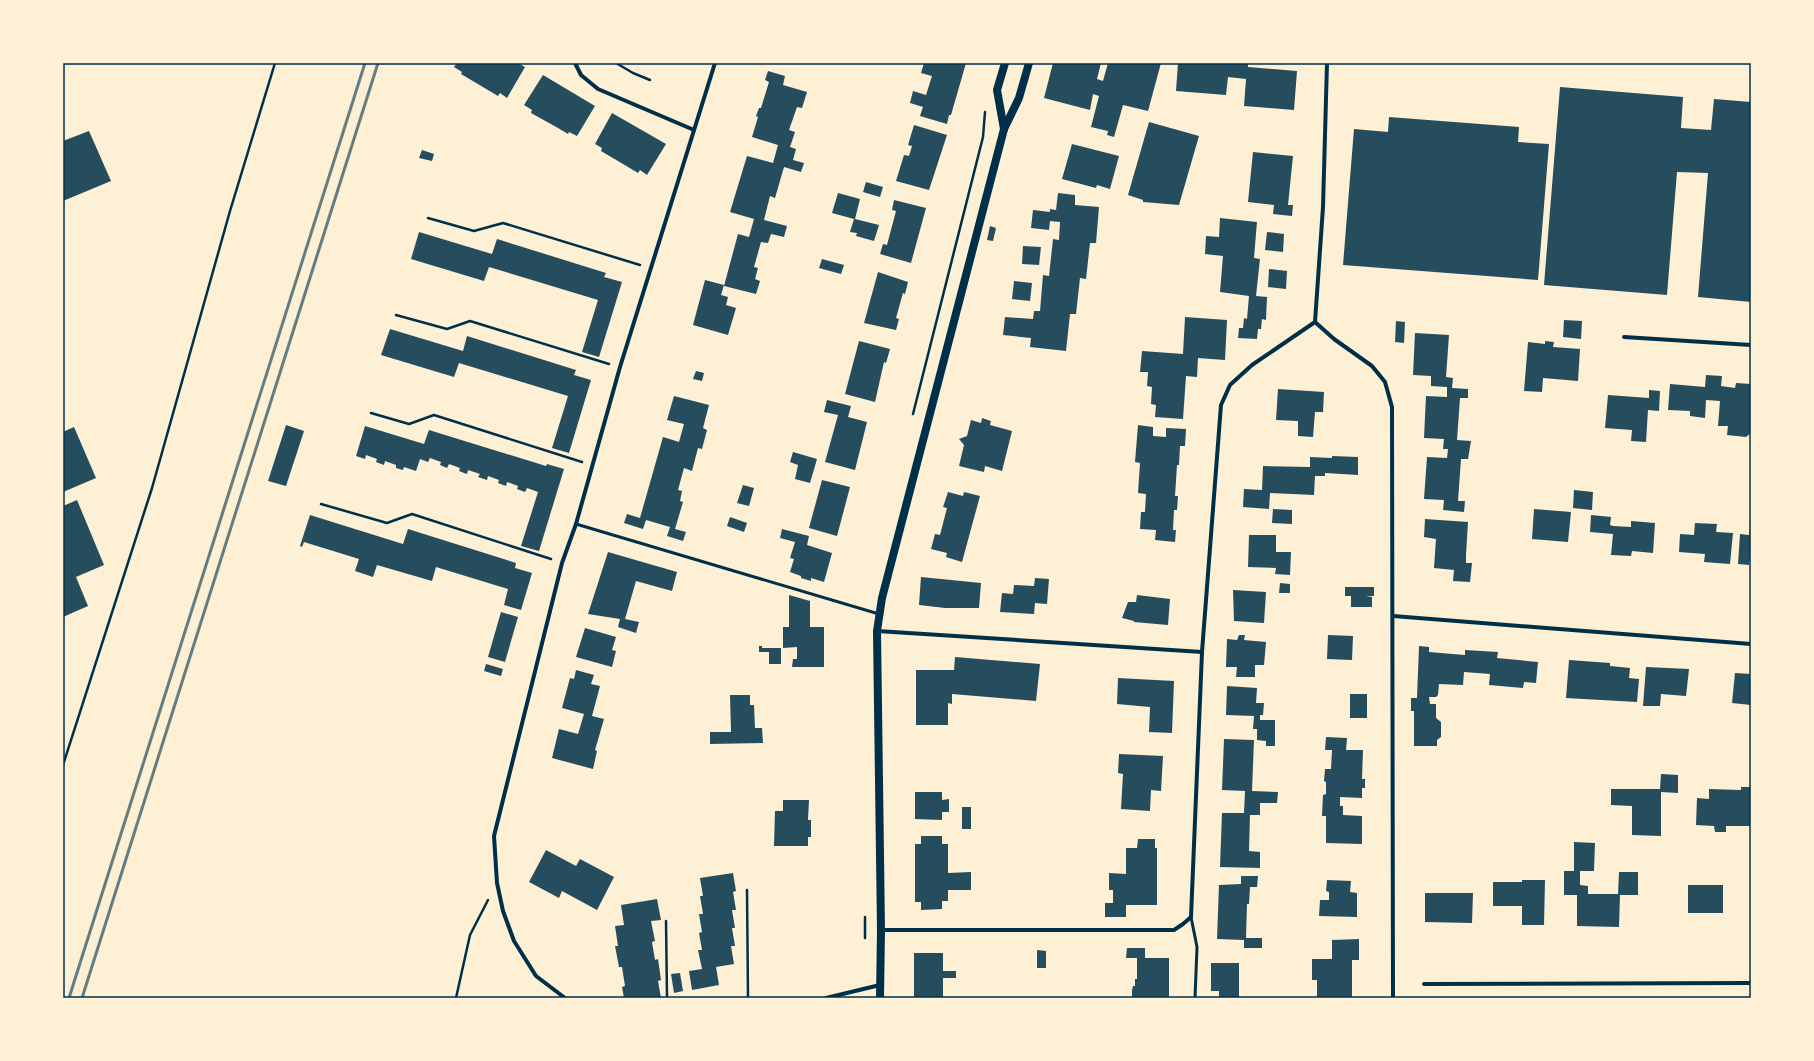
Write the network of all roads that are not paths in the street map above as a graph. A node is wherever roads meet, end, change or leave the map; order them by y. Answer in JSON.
{"nodes":[{"id":1,"x":575,"y":63,"type":"edge"},
{"id":2,"x":715,"y":63,"type":"edge"},
{"id":3,"x":1005,"y":63,"type":"edge"},
{"id":4,"x":1029,"y":63,"type":"edge"},
{"id":5,"x":1327,"y":63,"type":"edge"},
{"id":6,"x":1004,"y":129,"type":"junction"},
{"id":7,"x":694,"y":130,"type":"junction"},
{"id":8,"x":1315,"y":322,"type":"junction"},
{"id":9,"x":1624,"y":337,"type":"dead end"},
{"id":10,"x":1751,"y":345,"type":"edge"},
{"id":11,"x":576,"y":524,"type":"junction"},
{"id":12,"x":879,"y":614,"type":"junction"},
{"id":13,"x":1393,"y":616,"type":"junction"},
{"id":14,"x":877,"y":631,"type":"junction"},
{"id":15,"x":1751,"y":644,"type":"edge"},
{"id":16,"x":1202,"y":652,"type":"junction"},
{"id":17,"x":1191,"y":917,"type":"junction"},
{"id":18,"x":881,"y":930,"type":"junction"},
{"id":19,"x":1751,"y":983,"type":"edge"},
{"id":20,"x":1424,"y":984,"type":"dead end"},
{"id":21,"x":880,"y":985,"type":"junction"},
{"id":22,"x":565,"y":998,"type":"edge"},
{"id":23,"x":826,"y":998,"type":"edge"},
{"id":24,"x":880,"y":998,"type":"edge"},
{"id":25,"x":1196,"y":998,"type":"edge"},
{"id":26,"x":1393,"y":998,"type":"edge"}],
"edges":[{"from":1,"to":7,"type":"street"},
{"from":2,"to":7,"type":"street"},
{"from":3,"to":6,"type":"main road"},
{"from":4,"to":6,"type":"main road"},
{"from":5,"to":8,"type":"street"},
{"from":6,"to":12,"type":"main road"},
{"from":7,"to":11,"type":"street"},
{"from":8,"to":13,"type":"street"},
{"from":8,"to":16,"type":"street"},
{"from":9,"to":10,"type":"street"},
{"from":11,"to":12,"type":"lane"},
{"from":11,"to":22,"type":"street"},
{"from":12,"to":14,"type":"main road"},
{"from":13,"to":15,"type":"street"},
{"from":13,"to":26,"type":"street"},
{"from":14,"to":16,"type":"street"},
{"from":14,"to":18,"type":"main road"},
{"from":16,"to":17,"type":"street"},
{"from":17,"to":18,"type":"street"},
{"from":17,"to":25,"type":"lane"},
{"from":18,"to":21,"type":"main road"},
{"from":19,"to":20,"type":"street"},
{"from":21,"to":23,"type":"street"},
{"from":21,"to":24,"type":"main road"}]}
